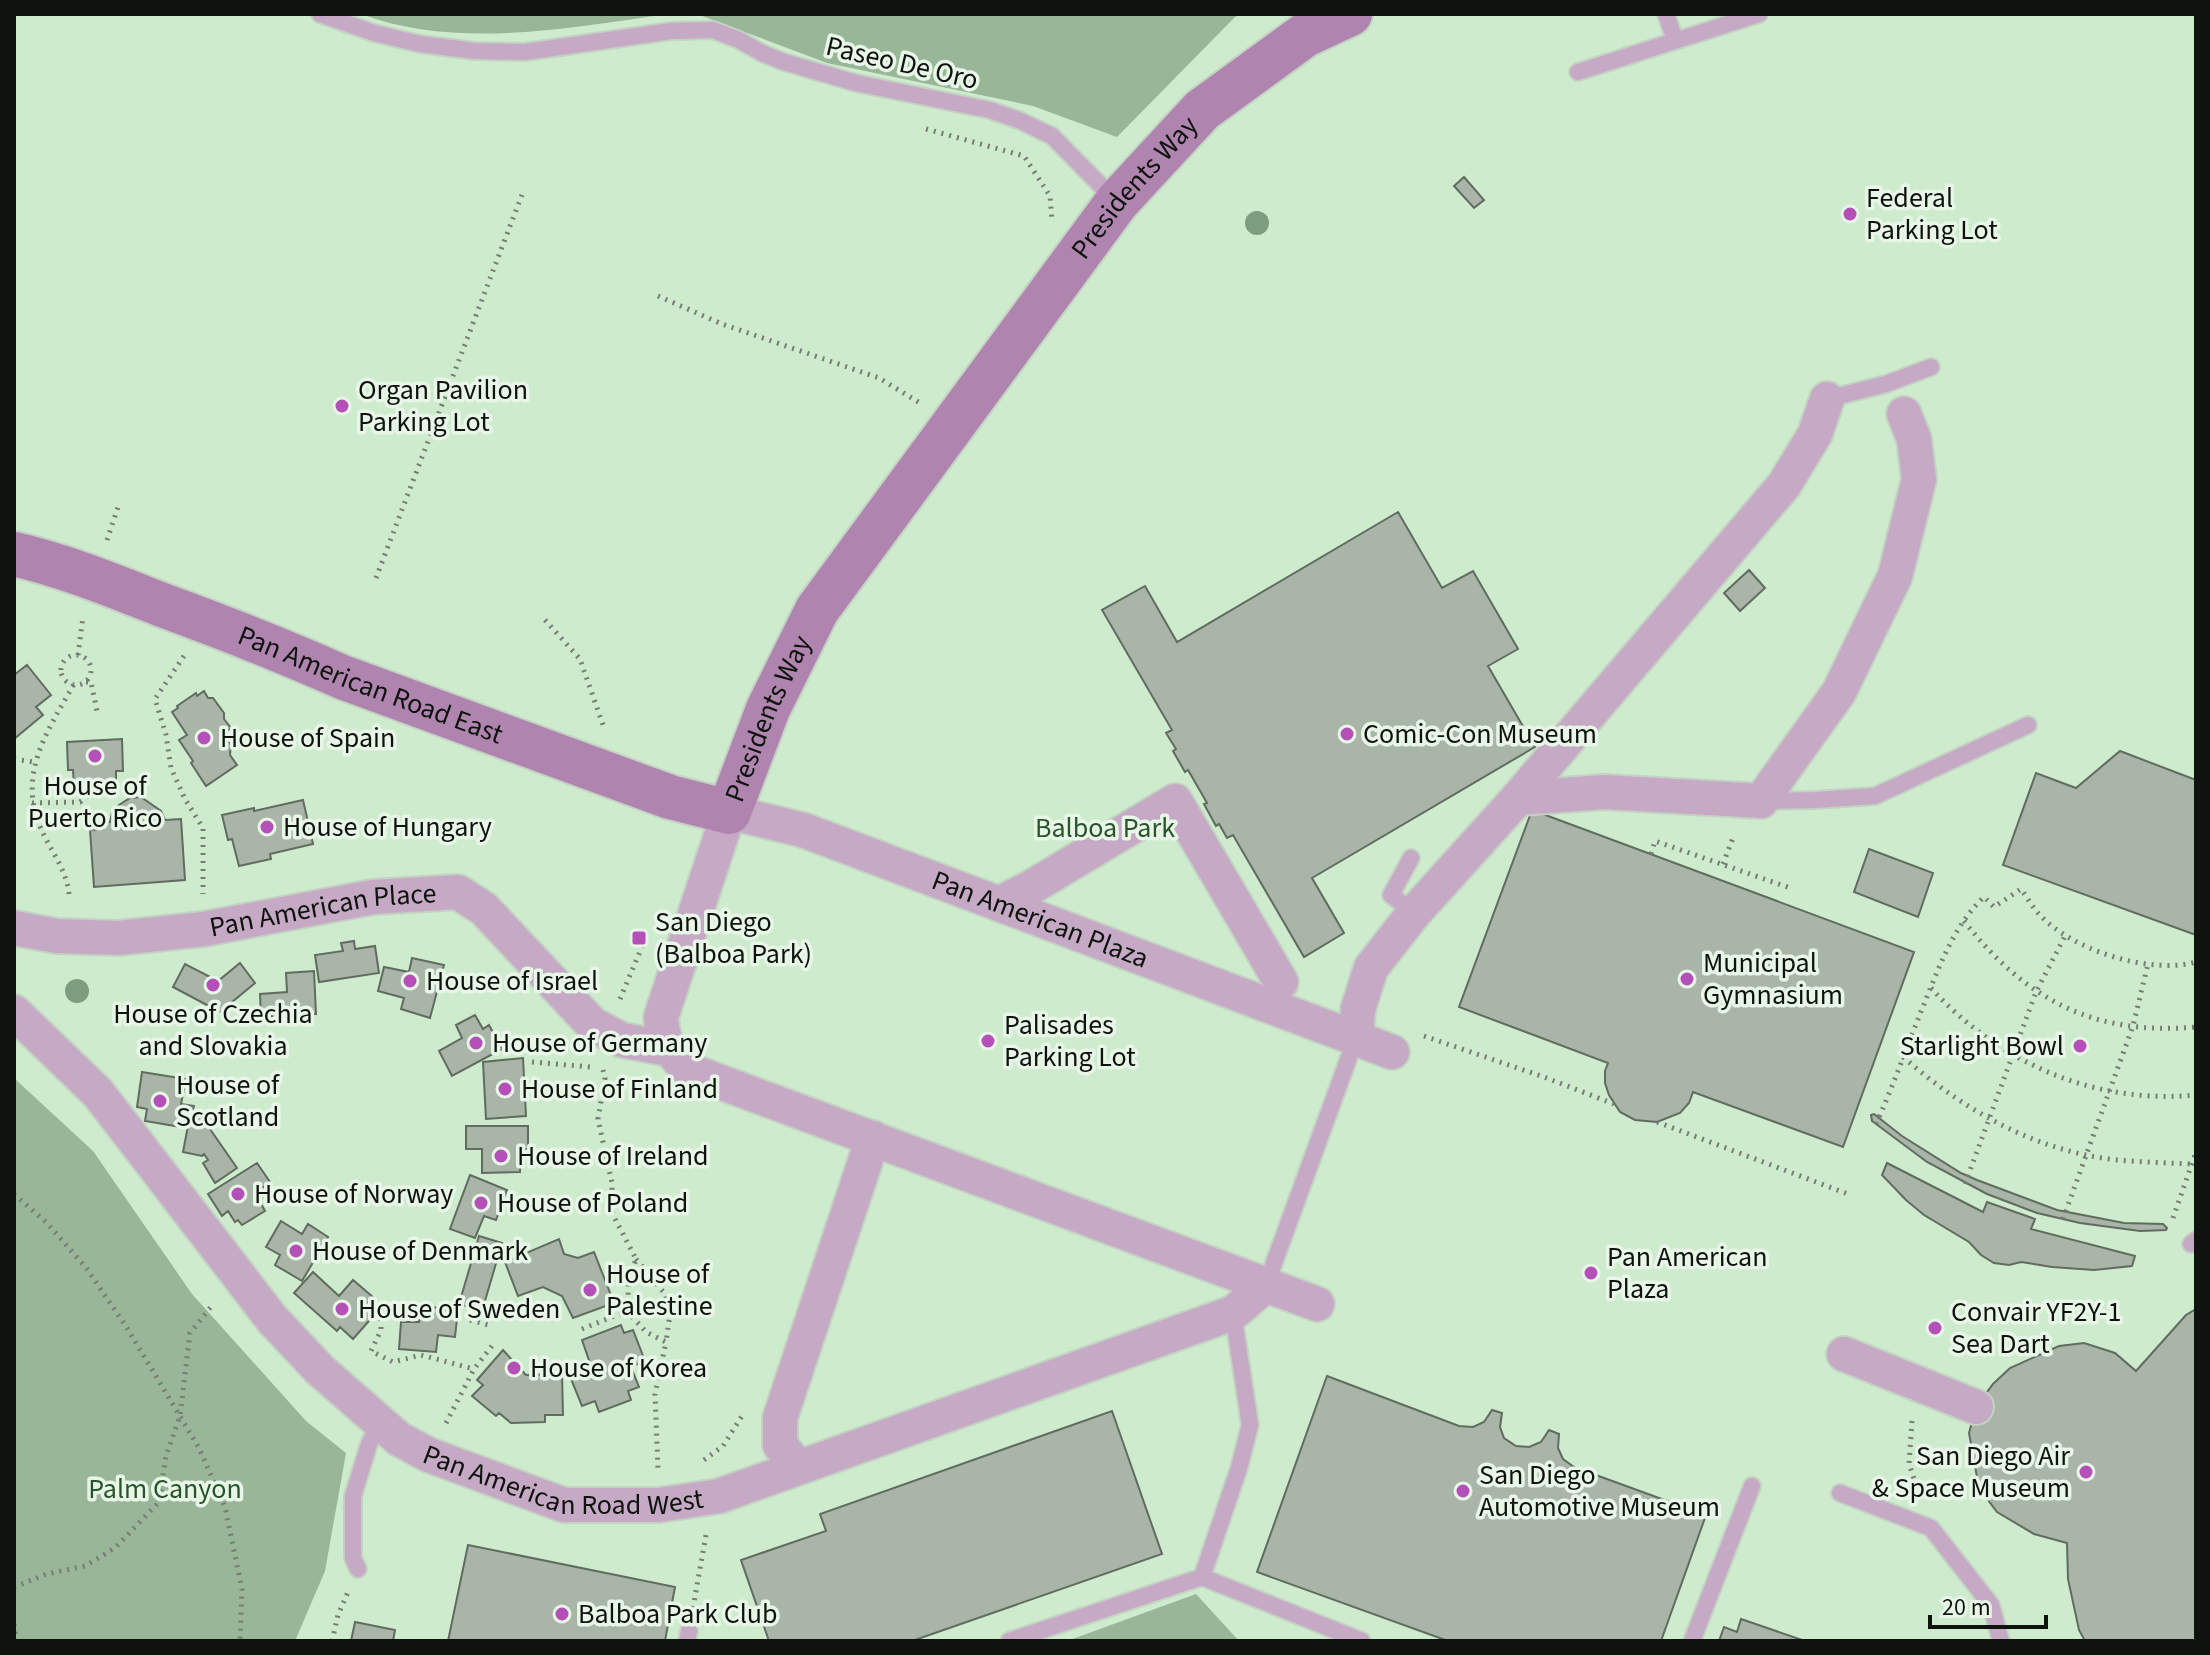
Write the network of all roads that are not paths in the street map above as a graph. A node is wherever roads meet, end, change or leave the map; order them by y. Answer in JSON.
{"nodes":[{"id":1,"x":320,"y":14,"type":"edge"},
{"id":2,"x":1350,"y":14,"type":"edge"},
{"id":3,"x":1666,"y":14,"type":"edge"},
{"id":4,"x":1759,"y":14,"type":"edge"},
{"id":5,"x":1675,"y":40,"type":"junction"},
{"id":6,"x":1578,"y":72,"type":"dead end"},
{"id":7,"x":1117,"y":202,"type":"junction"},
{"id":8,"x":1931,"y":367,"type":"dead end"},
{"id":9,"x":1827,"y":399,"type":"joint"},
{"id":10,"x":1904,"y":414,"type":"dead end"},
{"id":11,"x":14,"y":554,"type":"edge"},
{"id":12,"x":2028,"y":725,"type":"dead end"},
{"id":13,"x":1518,"y":798,"type":"junction"},
{"id":14,"x":1761,"y":801,"type":"junction"},
{"id":15,"x":729,"y":812,"type":"junction"},
{"id":16,"x":1411,"y":858,"type":"dead end"},
{"id":17,"x":999,"y":904,"type":"junction"},
{"id":18,"x":1414,"y":913,"type":"junction"},
{"id":19,"x":14,"y":928,"type":"edge"},
{"id":20,"x":1281,"y":982,"type":"dead end"},
{"id":21,"x":14,"y":1012,"type":"edge"},
{"id":22,"x":1356,"y":1038,"type":"junction"},
{"id":23,"x":1402,"y":1042,"type":"road end"},
{"id":24,"x":669,"y":1049,"type":"junction"},
{"id":25,"x":873,"y":1138,"type":"junction"},
{"id":26,"x":1266,"y":1285,"type":"junction"},
{"id":27,"x":1317,"y":1304,"type":"dead end"},
{"id":28,"x":1233,"y":1313,"type":"junction"},
{"id":29,"x":1844,"y":1354,"type":"dead end"},
{"id":30,"x":1976,"y":1407,"type":"dead end"},
{"id":31,"x":380,"y":1422,"type":"junction"},
{"id":32,"x":798,"y":1467,"type":"junction"},
{"id":33,"x":1752,"y":1486,"type":"dead end"},
{"id":34,"x":1840,"y":1493,"type":"dead end"},
{"id":35,"x":358,"y":1569,"type":"road end"},
{"id":36,"x":1202,"y":1577,"type":"junction"},
{"id":37,"x":1009,"y":1641,"type":"edge"},
{"id":38,"x":1362,"y":1641,"type":"edge"},
{"id":39,"x":1692,"y":1641,"type":"edge"},
{"id":40,"x":2001,"y":1641,"type":"edge"}],
"edges":[{"from":1,"to":7,"type":"lane","name":"Paseo De Oro"},
{"from":2,"to":7,"type":"street","name":"Presidents Way"},
{"from":3,"to":5,"type":"lane"},
{"from":4,"to":5,"type":"lane"},
{"from":5,"to":6,"type":"lane"},
{"from":7,"to":15,"type":"street","name":"Presidents Way"},
{"from":8,"to":9,"type":"lane"},
{"from":9,"to":13,"type":"street"},
{"from":10,"to":14,"type":"street"},
{"from":11,"to":15,"type":"street","name":"Pan American Road East"},
{"from":12,"to":14,"type":"lane"},
{"from":13,"to":14,"type":"street"},
{"from":13,"to":18,"type":"street"},
{"from":15,"to":17,"type":"street","name":"Pan American Plaza"},
{"from":15,"to":24,"type":"street","name":"Presidents Way"},
{"from":16,"to":18,"type":"lane"},
{"from":17,"to":20,"type":"street"},
{"from":17,"to":22,"type":"street","name":"Pan American Plaza"},
{"from":18,"to":22,"type":"street"},
{"from":19,"to":24,"type":"street","name":"Pan American Place"},
{"from":21,"to":31,"type":"street","name":"Pan American Road West"},
{"from":22,"to":23,"type":"street","name":"Pan American Plaza"},
{"from":22,"to":26,"type":"lane"},
{"from":24,"to":25,"type":"street"},
{"from":25,"to":26,"type":"street"},
{"from":25,"to":32,"type":"street"},
{"from":26,"to":27,"type":"street"},
{"from":26,"to":28,"type":"street","name":"Pan American Road West"},
{"from":28,"to":32,"type":"street","name":"Pan American Road West"},
{"from":28,"to":36,"type":"lane"},
{"from":29,"to":30,"type":"street"},
{"from":31,"to":32,"type":"street","name":"Pan American Road West"},
{"from":31,"to":35,"type":"lane"},
{"from":33,"to":39,"type":"lane"},
{"from":34,"to":40,"type":"lane"},
{"from":36,"to":37,"type":"lane"},
{"from":36,"to":38,"type":"lane"}]}
